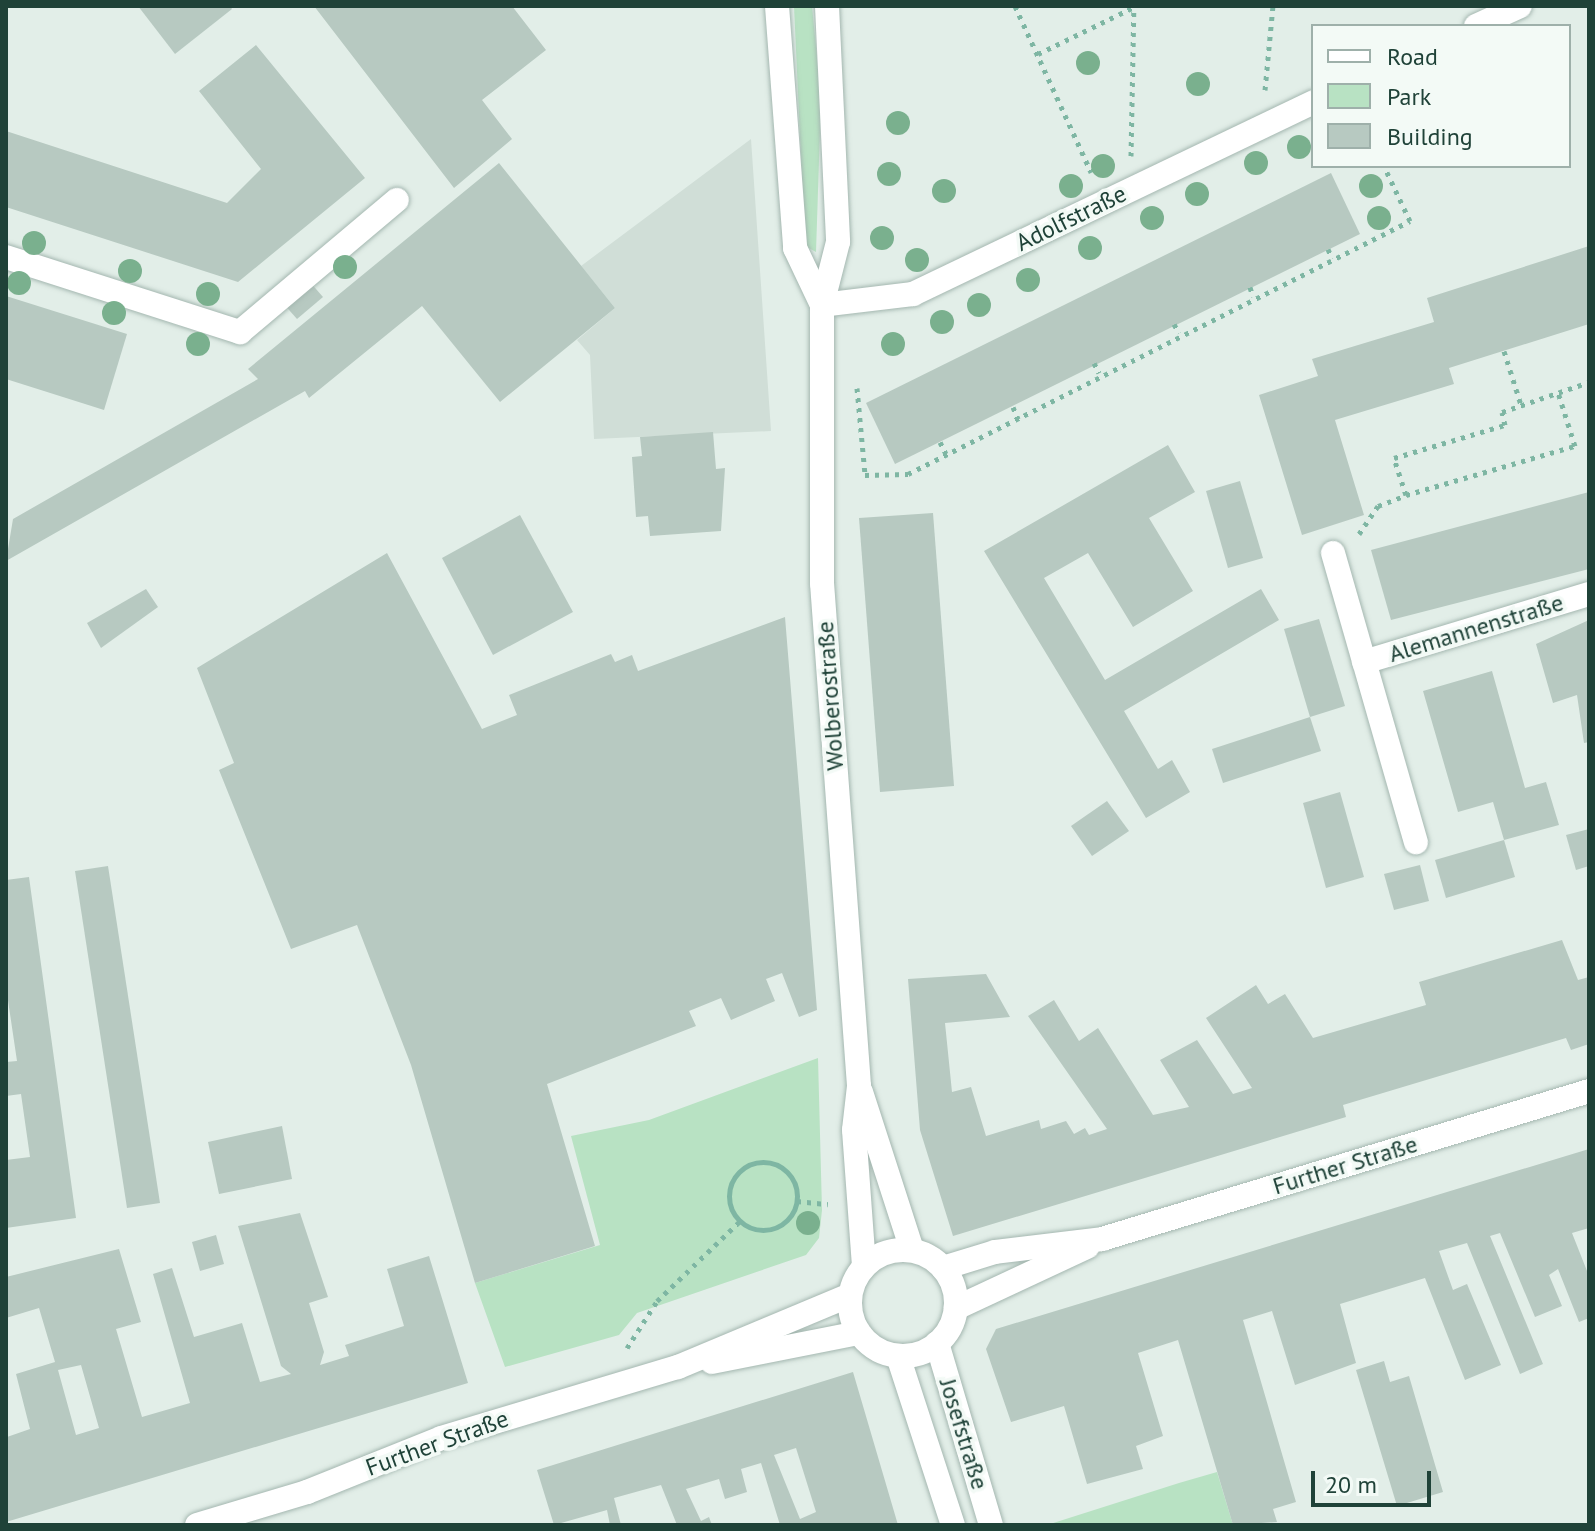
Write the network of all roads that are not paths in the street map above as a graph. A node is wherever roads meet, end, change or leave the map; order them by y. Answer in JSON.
{"nodes":[{"id":1,"x":777,"y":6,"type":"edge"},
{"id":2,"x":827,"y":6,"type":"edge"},
{"id":3,"x":1520,"y":6,"type":"edge"},
{"id":4,"x":1480,"y":24,"type":"edge"},
{"id":5,"x":1311,"y":103,"type":"edge"},
{"id":6,"x":397,"y":200,"type":"dead end"},
{"id":7,"x":6,"y":257,"type":"edge"},
{"id":8,"x":822,"y":305,"type":"junction"},
{"id":9,"x":1343,"y":548,"type":"road end"},
{"id":10,"x":1589,"y":594,"type":"edge"},
{"id":11,"x":1364,"y":662,"type":"junction"},
{"id":12,"x":1416,"y":842,"type":"dead end"},
{"id":13,"x":859,"y":1086,"type":"junction"},
{"id":14,"x":1589,"y":1091,"type":"edge"},
{"id":15,"x":1102,"y":1239,"type":"junction"},
{"id":16,"x":912,"y":1250,"type":"junction"},
{"id":17,"x":864,"y":1267,"type":"junction"},
{"id":18,"x":943,"y":1268,"type":"junction"},
{"id":19,"x":850,"y":1295,"type":"junction"},
{"id":20,"x":956,"y":1308,"type":"junction"},
{"id":21,"x":859,"y":1333,"type":"junction"},
{"id":22,"x":937,"y":1343,"type":"junction"},
{"id":23,"x":898,"y":1356,"type":"junction"},
{"id":24,"x":678,"y":1367,"type":"junction"},
{"id":25,"x":197,"y":1525,"type":"edge"},
{"id":26,"x":953,"y":1525,"type":"edge"},
{"id":27,"x":991,"y":1525,"type":"edge"}],
"edges":[{"from":1,"to":8,"type":"street","name":"Wolberostraße"},
{"from":2,"to":8,"type":"street","name":"Wolberostraße"},
{"from":3,"to":4,"type":"street"},
{"from":5,"to":8,"type":"street","name":"Adolfstraße"},
{"from":6,"to":7,"type":"street"},
{"from":8,"to":13,"type":"street","name":"Wolberostraße"},
{"from":9,"to":11,"type":"street","name":"Alemannenstraße"},
{"from":10,"to":11,"type":"street","name":"Alemannenstraße"},
{"from":11,"to":12,"type":"street","name":"Alemannenstraße"},
{"from":13,"to":16,"type":"street","name":"Wolberostraße"},
{"from":13,"to":17,"type":"street","name":"Wolberostraße"},
{"from":14,"to":15,"type":"street","name":"Further Straße"},
{"from":15,"to":18,"type":"street","name":"Further Straße"},
{"from":15,"to":20,"type":"street","name":"Further Straße"},
{"from":16,"to":17,"type":"street"},
{"from":16,"to":18,"type":"street"},
{"from":17,"to":19,"type":"street"},
{"from":18,"to":20,"type":"street"},
{"from":19,"to":21,"type":"street"},
{"from":19,"to":24,"type":"street","name":"Further Straße"},
{"from":20,"to":22,"type":"street"},
{"from":21,"to":23,"type":"street"},
{"from":21,"to":24,"type":"street","name":"Further Straße"},
{"from":22,"to":23,"type":"street"},
{"from":22,"to":27,"type":"street","name":"Josefstraße"},
{"from":23,"to":26,"type":"street","name":"Josefstraße"},
{"from":24,"to":25,"type":"street","name":"Further Straße"}]}
